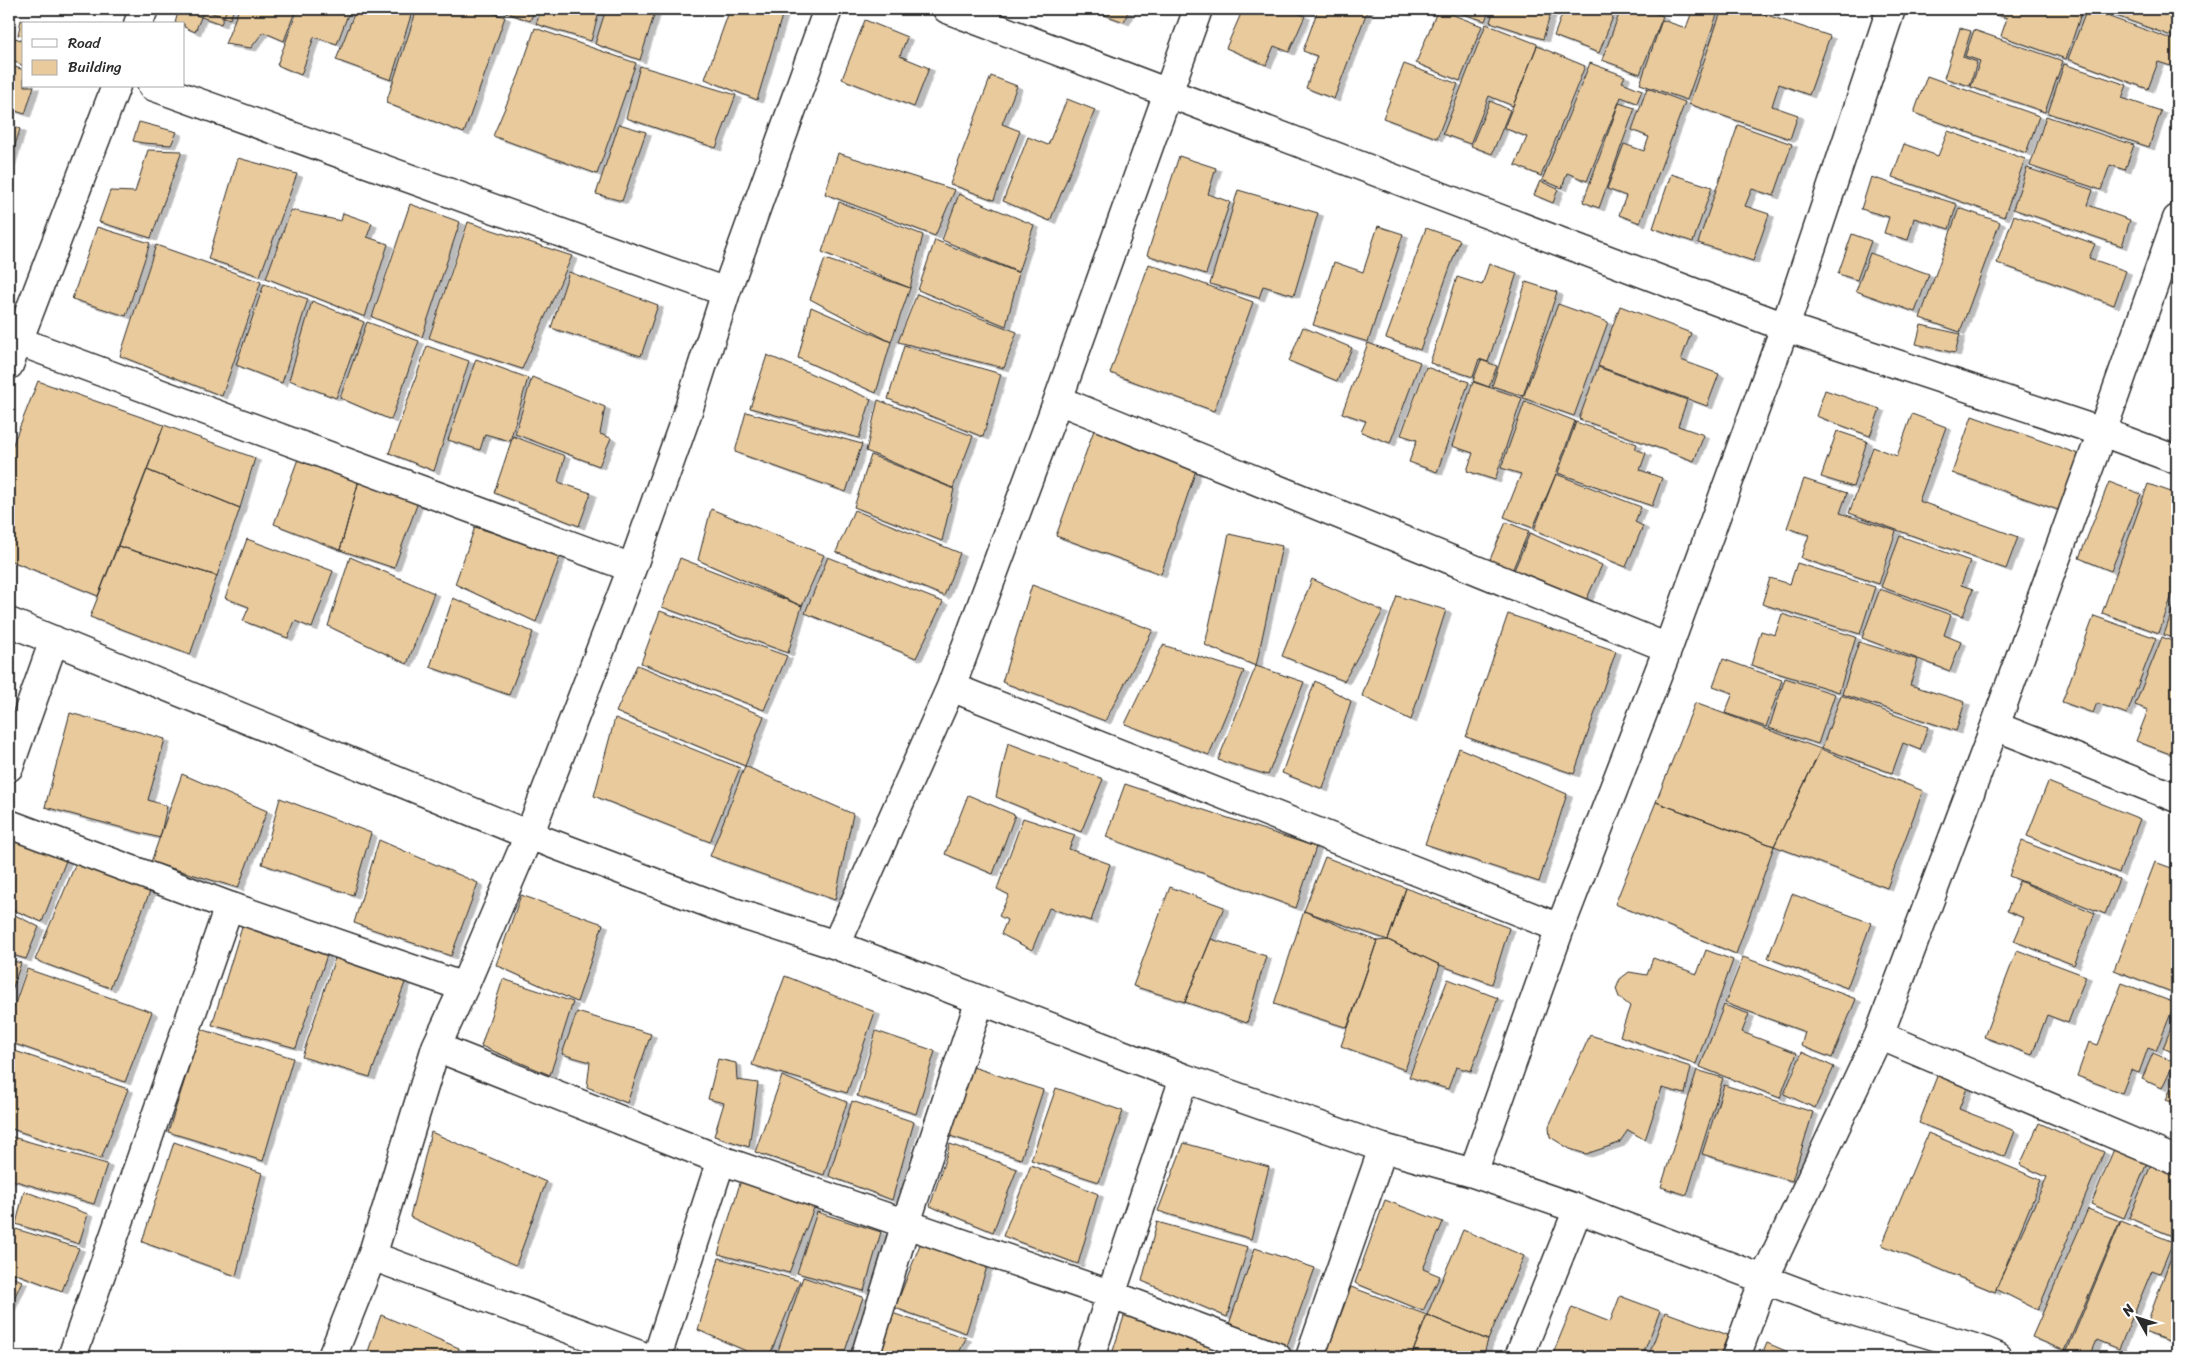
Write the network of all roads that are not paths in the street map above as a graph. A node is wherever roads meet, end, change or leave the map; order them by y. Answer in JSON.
{"nodes":[{"id":1,"x":144,"y":9,"type":"edge"},
{"id":2,"x":828,"y":9,"type":"edge"},
{"id":3,"x":947,"y":9,"type":"edge"},
{"id":4,"x":1198,"y":9,"type":"edge"},
{"id":5,"x":1891,"y":9,"type":"edge"},
{"id":6,"x":139,"y":22,"type":"edge"},
{"id":7,"x":115,"y":88,"type":"edge"},
{"id":8,"x":158,"y":88,"type":"edge"},
{"id":9,"x":1168,"y":92,"type":"junction"},
{"id":10,"x":2177,"y":219,"type":"edge"},
{"id":11,"x":726,"y":292,"type":"junction"},
{"id":12,"x":1786,"y":327,"type":"junction"},
{"id":13,"x":13,"y":353,"type":"edge"},
{"id":14,"x":1058,"y":400,"type":"junction"},
{"id":15,"x":2102,"y":432,"type":"junction"},
{"id":16,"x":2177,"y":460,"type":"edge"},
{"id":17,"x":632,"y":568,"type":"junction"},
{"id":18,"x":9,"y":622,"type":"edge"},
{"id":19,"x":54,"y":640,"type":"junction"},
{"id":20,"x":1668,"y":648,"type":"junction"},
{"id":21,"x":951,"y":687,"type":"junction"},
{"id":22,"x":1995,"y":726,"type":"junction"},
{"id":23,"x":9,"y":767,"type":"edge"},
{"id":24,"x":2177,"y":798,"type":"edge"},
{"id":25,"x":9,"y":824,"type":"edge"},
{"id":26,"x":529,"y":835,"type":"junction"},
{"id":27,"x":229,"y":906,"type":"junction"},
{"id":28,"x":1560,"y":928,"type":"junction"},
{"id":29,"x":836,"y":945,"type":"junction"},
{"id":30,"x":464,"y":987,"type":"junction"},
{"id":31,"x":980,"y":1000,"type":"junction"},
{"id":32,"x":1879,"y":1035,"type":"junction"},
{"id":33,"x":436,"y":1047,"type":"junction"},
{"id":34,"x":1184,"y":1078,"type":"junction"},
{"id":35,"x":1383,"y":1148,"type":"junction"},
{"id":36,"x":721,"y":1160,"type":"junction"},
{"id":37,"x":2177,"y":1161,"type":"edge"},
{"id":38,"x":1473,"y":1173,"type":"junction"},
{"id":39,"x":1578,"y":1209,"type":"junction"},
{"id":40,"x":906,"y":1223,"type":"junction"},
{"id":41,"x":372,"y":1256,"type":"junction"},
{"id":42,"x":1764,"y":1279,"type":"junction"},
{"id":43,"x":1112,"y":1295,"type":"junction"},
{"id":44,"x":1986,"y":1355,"type":"edge"},
{"id":45,"x":72,"y":1357,"type":"edge"},
{"id":46,"x":332,"y":1357,"type":"edge"},
{"id":47,"x":645,"y":1357,"type":"edge"},
{"id":48,"x":657,"y":1357,"type":"edge"},
{"id":49,"x":865,"y":1357,"type":"edge"},
{"id":50,"x":1090,"y":1357,"type":"edge"},
{"id":51,"x":1276,"y":1357,"type":"edge"},
{"id":52,"x":1310,"y":1357,"type":"edge"},
{"id":53,"x":1519,"y":1357,"type":"edge"},
{"id":54,"x":1736,"y":1357,"type":"edge"}],
"edges":[{"from":1,"to":6,"type":"street"},
{"from":2,"to":11,"type":"street"},
{"from":3,"to":9,"type":"street"},
{"from":4,"to":9,"type":"street"},
{"from":5,"to":12,"type":"street"},
{"from":7,"to":13,"type":"street"},
{"from":8,"to":11,"type":"street"},
{"from":9,"to":12,"type":"street"},
{"from":9,"to":14,"type":"street"},
{"from":10,"to":15,"type":"street"},
{"from":11,"to":17,"type":"street"},
{"from":12,"to":15,"type":"street"},
{"from":12,"to":20,"type":"street"},
{"from":13,"to":17,"type":"street"},
{"from":14,"to":20,"type":"street"},
{"from":14,"to":21,"type":"street"},
{"from":15,"to":16,"type":"street"},
{"from":15,"to":22,"type":"street"},
{"from":17,"to":26,"type":"street"},
{"from":18,"to":19,"type":"street"},
{"from":19,"to":23,"type":"street"},
{"from":19,"to":26,"type":"street"},
{"from":20,"to":28,"type":"street"},
{"from":21,"to":28,"type":"street"},
{"from":21,"to":29,"type":"street"},
{"from":22,"to":24,"type":"street"},
{"from":22,"to":32,"type":"street"},
{"from":25,"to":27,"type":"street"},
{"from":26,"to":29,"type":"street"},
{"from":26,"to":30,"type":"street"},
{"from":27,"to":30,"type":"street"},
{"from":27,"to":45,"type":"street"},
{"from":28,"to":38,"type":"street"},
{"from":29,"to":31,"type":"street"},
{"from":30,"to":33,"type":"street"},
{"from":31,"to":34,"type":"street"},
{"from":31,"to":40,"type":"street"},
{"from":32,"to":37,"type":"street"},
{"from":32,"to":42,"type":"street"},
{"from":33,"to":36,"type":"street"},
{"from":33,"to":41,"type":"street"},
{"from":34,"to":35,"type":"street"},
{"from":34,"to":43,"type":"street"},
{"from":35,"to":38,"type":"street"},
{"from":35,"to":52,"type":"street"},
{"from":36,"to":40,"type":"street"},
{"from":36,"to":48,"type":"street"},
{"from":38,"to":39,"type":"street"},
{"from":39,"to":42,"type":"street"},
{"from":39,"to":53,"type":"street"},
{"from":40,"to":43,"type":"street"},
{"from":40,"to":49,"type":"street"},
{"from":41,"to":46,"type":"street"},
{"from":41,"to":47,"type":"street"},
{"from":42,"to":44,"type":"street"},
{"from":42,"to":54,"type":"street"},
{"from":43,"to":50,"type":"street"},
{"from":43,"to":51,"type":"street"}]}
